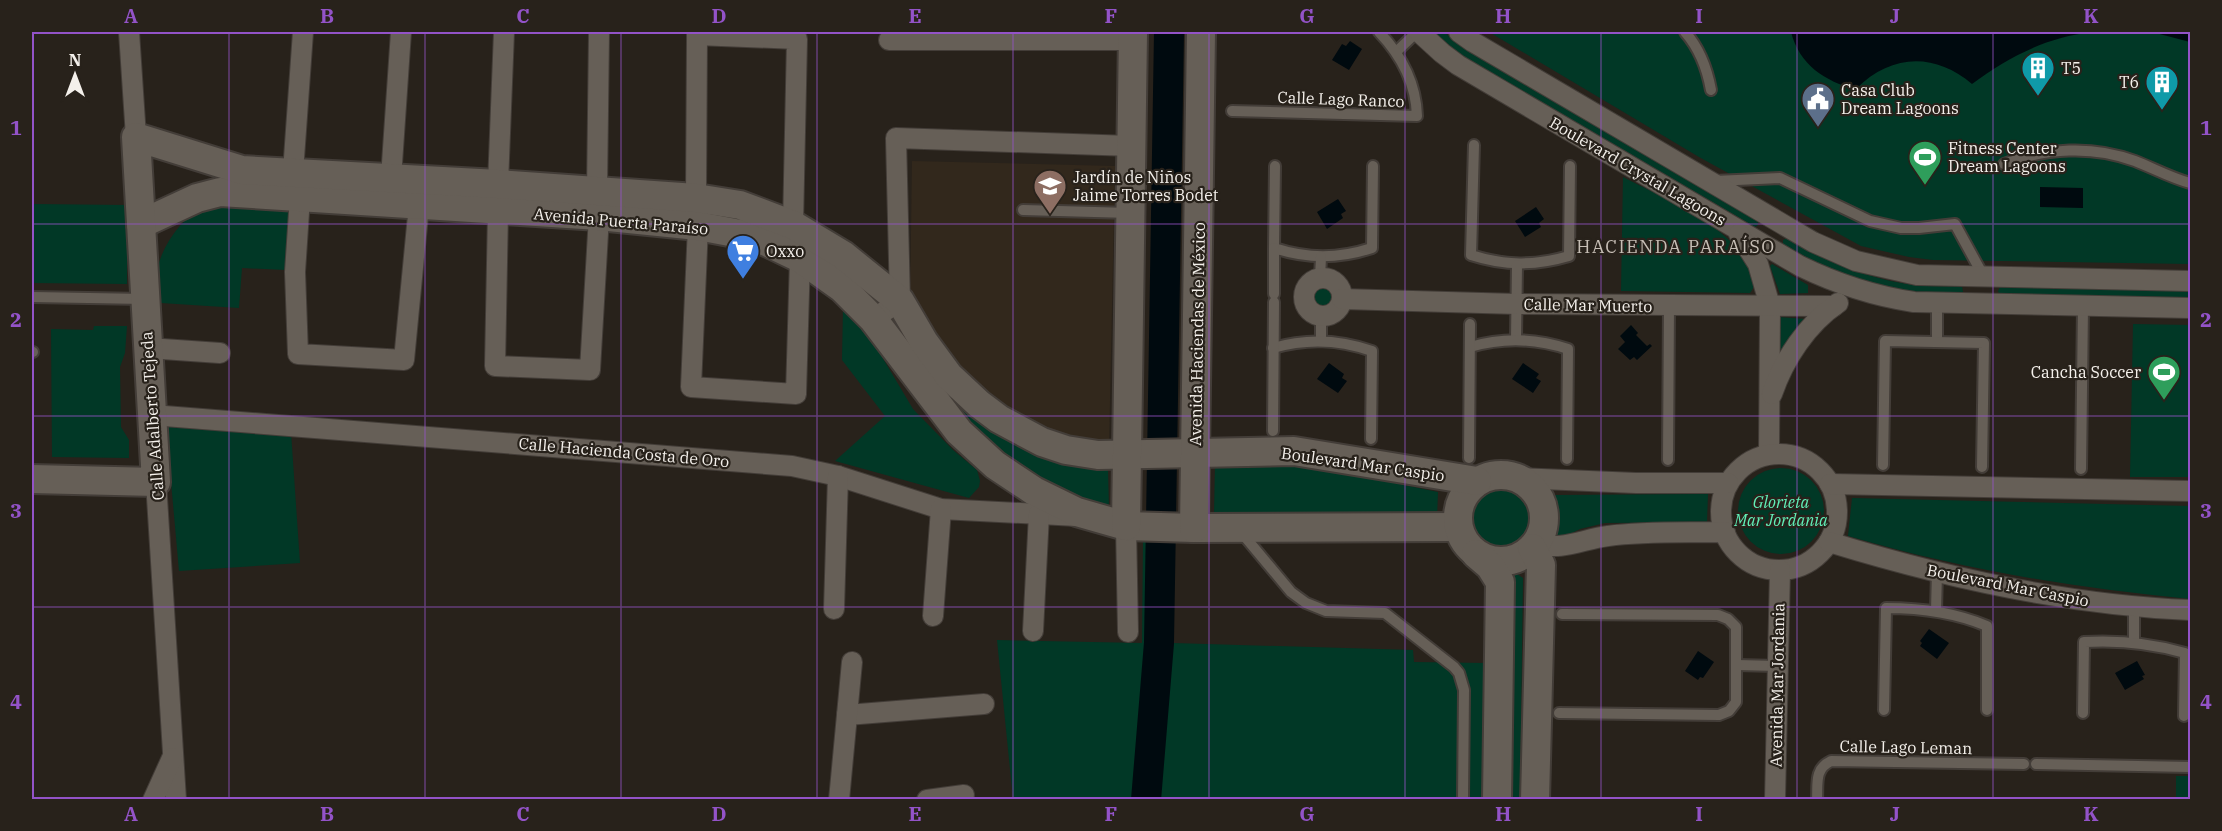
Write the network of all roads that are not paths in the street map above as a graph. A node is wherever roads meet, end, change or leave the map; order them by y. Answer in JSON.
{"nodes":[{"id":1,"x":129,"y":32,"type":"edge"},
{"id":2,"x":303,"y":32,"type":"edge"},
{"id":3,"x":401,"y":32,"type":"edge"},
{"id":4,"x":504,"y":32,"type":"edge"},
{"id":5,"x":599,"y":32,"type":"edge"},
{"id":6,"x":1201,"y":32,"type":"edge"},
{"id":7,"x":1379,"y":32,"type":"edge"},
{"id":8,"x":1418,"y":32,"type":"edge"},
{"id":9,"x":1459,"y":32,"type":"edge"},
{"id":10,"x":1685,"y":32,"type":"edge"},
{"id":11,"x":1133,"y":36,"type":"edge"},
{"id":12,"x":889,"y":40,"type":"dead end"},
{"id":13,"x":1396,"y":52,"type":"junction"},
{"id":14,"x":1711,"y":90,"type":"dead end"},
{"id":15,"x":1232,"y":111,"type":"dead end"},
{"id":16,"x":136,"y":137,"type":"junction"},
{"id":17,"x":1473,"y":145,"type":"dead end"},
{"id":18,"x":1131,"y":146,"type":"junction"},
{"id":19,"x":219,"y":164,"type":"junction"},
{"id":20,"x":2004,"y":164,"type":"dead end"},
{"id":21,"x":1275,"y":166,"type":"dead end"},
{"id":22,"x":1373,"y":166,"type":"dead end"},
{"id":23,"x":1570,"y":166,"type":"dead end"},
{"id":24,"x":391,"y":178,"type":"junction"},
{"id":25,"x":1710,"y":182,"type":"junction"},
{"id":26,"x":2190,"y":183,"type":"edge"},
{"id":27,"x":297,"y":185,"type":"junction"},
{"id":28,"x":220,"y":192,"type":"junction"},
{"id":29,"x":498,"y":197,"type":"junction"},
{"id":30,"x":598,"y":204,"type":"junction"},
{"id":31,"x":419,"y":205,"type":"junction"},
{"id":32,"x":1023,"y":210,"type":"dead end"},
{"id":33,"x":697,"y":212,"type":"junction"},
{"id":34,"x":1130,"y":213,"type":"junction"},
{"id":35,"x":1777,"y":220,"type":"junction"},
{"id":36,"x":1728,"y":223,"type":"junction"},
{"id":37,"x":141,"y":224,"type":"junction"},
{"id":38,"x":794,"y":225,"type":"junction"},
{"id":39,"x":1763,"y":244,"type":"junction"},
{"id":40,"x":1274,"y":248,"type":"junction"},
{"id":41,"x":1321,"y":257,"type":"junction"},
{"id":42,"x":800,"y":258,"type":"junction"},
{"id":43,"x":1517,"y":265,"type":"junction"},
{"id":44,"x":1984,"y":277,"type":"junction"},
{"id":45,"x":1320,"y":278,"type":"junction"},
{"id":46,"x":2190,"y":281,"type":"edge"},
{"id":47,"x":1860,"y":291,"type":"junction"},
{"id":48,"x":32,"y":297,"type":"edge"},
{"id":49,"x":145,"y":299,"type":"junction"},
{"id":50,"x":1342,"y":299,"type":"junction"},
{"id":51,"x":900,"y":301,"type":"junction"},
{"id":52,"x":1937,"y":303,"type":"junction"},
{"id":53,"x":1517,"y":304,"type":"junction"},
{"id":54,"x":1984,"y":304,"type":"junction"},
{"id":55,"x":1669,"y":305,"type":"junction"},
{"id":56,"x":1770,"y":306,"type":"junction"},
{"id":57,"x":1834,"y":306,"type":"junction"},
{"id":58,"x":2083,"y":306,"type":"junction"},
{"id":59,"x":2190,"y":308,"type":"edge"},
{"id":60,"x":1321,"y":316,"type":"junction"},
{"id":61,"x":873,"y":320,"type":"junction"},
{"id":62,"x":1470,"y":324,"type":"dead end"},
{"id":63,"x":1516,"y":339,"type":"junction"},
{"id":64,"x":1321,"y":340,"type":"junction"},
{"id":65,"x":1937,"y":342,"type":"junction"},
{"id":66,"x":1470,"y":347,"type":"junction"},
{"id":67,"x":148,"y":348,"type":"junction"},
{"id":68,"x":1273,"y":348,"type":"junction"},
{"id":69,"x":220,"y":353,"type":"dead end"},
{"id":70,"x":1769,"y":405,"type":"junction"},
{"id":71,"x":152,"y":415,"type":"junction"},
{"id":72,"x":1273,"y":431,"type":"dead end"},
{"id":73,"x":1371,"y":439,"type":"dead end"},
{"id":74,"x":1188,"y":453,"type":"junction"},
{"id":75,"x":1133,"y":454,"type":"junction"},
{"id":76,"x":1770,"y":454,"type":"junction"},
{"id":77,"x":1567,"y":459,"type":"dead end"},
{"id":78,"x":1668,"y":460,"type":"dead end"},
{"id":79,"x":1883,"y":465,"type":"dead end"},
{"id":80,"x":1982,"y":466,"type":"dead end"},
{"id":81,"x":1473,"y":469,"type":"junction"},
{"id":82,"x":2081,"y":469,"type":"dead end"},
{"id":83,"x":838,"y":476,"type":"junction"},
{"id":84,"x":1518,"y":478,"type":"junction"},
{"id":85,"x":32,"y":479,"type":"edge"},
{"id":86,"x":156,"y":482,"type":"junction"},
{"id":87,"x":1728,"y":483,"type":"junction"},
{"id":88,"x":1830,"y":484,"type":"junction"},
{"id":89,"x":2190,"y":491,"type":"edge"},
{"id":90,"x":941,"y":509,"type":"junction"},
{"id":91,"x":1039,"y":514,"type":"junction"},
{"id":92,"x":1089,"y":516,"type":"junction"},
{"id":93,"x":1133,"y":526,"type":"junction"},
{"id":94,"x":1458,"y":527,"type":"junction"},
{"id":95,"x":1194,"y":528,"type":"junction"},
{"id":96,"x":1237,"y":528,"type":"junction"},
{"id":97,"x":1725,"y":532,"type":"junction"},
{"id":98,"x":1829,"y":542,"type":"junction"},
{"id":99,"x":1534,"y":546,"type":"junction"},
{"id":100,"x":1476,"y":554,"type":"junction"},
{"id":101,"x":1780,"y":570,"type":"junction"},
{"id":102,"x":1937,"y":572,"type":"junction"},
{"id":103,"x":2134,"y":607,"type":"junction"},
{"id":104,"x":834,"y":609,"type":"dead end"},
{"id":105,"x":1936,"y":610,"type":"junction"},
{"id":106,"x":2190,"y":610,"type":"edge"},
{"id":107,"x":1562,"y":614,"type":"dead end"},
{"id":108,"x":933,"y":616,"type":"dead end"},
{"id":109,"x":1033,"y":632,"type":"dead end"},
{"id":110,"x":1128,"y":632,"type":"dead end"},
{"id":111,"x":2134,"y":642,"type":"junction"},
{"id":112,"x":852,"y":662,"type":"dead end"},
{"id":113,"x":1737,"y":665,"type":"junction"},
{"id":114,"x":1777,"y":666,"type":"junction"},
{"id":115,"x":984,"y":704,"type":"dead end"},
{"id":116,"x":1884,"y":710,"type":"dead end"},
{"id":117,"x":1987,"y":710,"type":"dead end"},
{"id":118,"x":1559,"y":713,"type":"dead end"},
{"id":119,"x":2083,"y":713,"type":"dead end"},
{"id":120,"x":847,"y":715,"type":"junction"},
{"id":121,"x":2184,"y":716,"type":"dead end"},
{"id":122,"x":173,"y":756,"type":"junction"},
{"id":123,"x":2190,"y":767,"type":"edge"},
{"id":124,"x":964,"y":795,"type":"dead end"},
{"id":125,"x":153,"y":800,"type":"edge"},
{"id":126,"x":176,"y":800,"type":"edge"},
{"id":127,"x":839,"y":800,"type":"edge"},
{"id":128,"x":927,"y":800,"type":"edge"},
{"id":129,"x":1463,"y":800,"type":"edge"},
{"id":130,"x":1497,"y":800,"type":"edge"},
{"id":131,"x":1535,"y":800,"type":"edge"},
{"id":132,"x":1775,"y":800,"type":"edge"},
{"id":133,"x":1817,"y":800,"type":"edge"}],
"edges":[{"from":1,"to":16,"type":"street","name":"Calle Adalberto Tejeda"},
{"from":2,"to":27,"type":"street"},
{"from":3,"to":24,"type":"street"},
{"from":4,"to":29,"type":"street"},
{"from":5,"to":30,"type":"street"},
{"from":6,"to":74,"type":"street","name":"Avenida Haciendas de México"},
{"from":7,"to":13,"type":"lane","name":"Calle Lago Ranco"},
{"from":8,"to":13,"type":"lane"},
{"from":8,"to":36,"type":"street","name":"Boulevard Crystal Lagoons"},
{"from":9,"to":25,"type":"street","name":"Boulevard Crystal Lagoons"},
{"from":10,"to":14,"type":"lane"},
{"from":11,"to":12,"type":"street"},
{"from":11,"to":18,"type":"street"},
{"from":13,"to":15,"type":"lane","name":"Calle Lago Ranco"},
{"from":16,"to":19,"type":"street","name":"Avenida Puerta Paraíso"},
{"from":16,"to":37,"type":"street","name":"Calle Adalberto Tejeda"},
{"from":17,"to":43,"type":"lane"},
{"from":18,"to":34,"type":"street"},
{"from":18,"to":51,"type":"street"},
{"from":19,"to":27,"type":"street","name":"Avenida Puerta Paraíso"},
{"from":19,"to":28,"type":"street"},
{"from":20,"to":26,"type":"lane"},
{"from":21,"to":40,"type":"lane"},
{"from":22,"to":41,"type":"lane"},
{"from":23,"to":43,"type":"lane"},
{"from":24,"to":27,"type":"street","name":"Avenida Puerta Paraíso"},
{"from":24,"to":29,"type":"street","name":"Avenida Puerta Paraíso"},
{"from":25,"to":35,"type":"street","name":"Boulevard Crystal Lagoons"},
{"from":25,"to":44,"type":"lane"},
{"from":27,"to":28,"type":"street","name":"Avenida Puerta Paraíso"},
{"from":27,"to":31,"type":"street","name":"Avenida Puerta Paraíso"},
{"from":27,"to":31,"type":"street"},
{"from":28,"to":37,"type":"street","name":"Avenida Puerta Paraíso"},
{"from":29,"to":30,"type":"street","name":"Avenida Puerta Paraíso"},
{"from":29,"to":30,"type":"street"},
{"from":29,"to":31,"type":"street","name":"Avenida Puerta Paraíso"},
{"from":30,"to":33,"type":"street","name":"Avenida Puerta Paraíso"},
{"from":32,"to":34,"type":"lane"},
{"from":33,"to":38,"type":"street","name":"Avenida Puerta Paraíso"},
{"from":33,"to":38,"type":"street"},
{"from":33,"to":42,"type":"street","name":"Avenida Puerta Paraíso"},
{"from":33,"to":42,"type":"street"},
{"from":34,"to":75,"type":"street"},
{"from":35,"to":39,"type":"street"},
{"from":35,"to":44,"type":"street","name":"Boulevard Crystal Lagoons"},
{"from":36,"to":39,"type":"street","name":"Boulevard Crystal Lagoons"},
{"from":36,"to":56,"type":"street"},
{"from":37,"to":49,"type":"street","name":"Calle Adalberto Tejeda"},
{"from":38,"to":51,"type":"street","name":"Avenida Puerta Paraíso"},
{"from":39,"to":47,"type":"street","name":"Boulevard Crystal Lagoons"},
{"from":40,"to":41,"type":"lane"},
{"from":40,"to":68,"type":"lane"},
{"from":41,"to":45,"type":"lane"},
{"from":42,"to":61,"type":"street","name":"Avenida Puerta Paraíso"},
{"from":43,"to":53,"type":"lane"},
{"from":44,"to":46,"type":"street","name":"Boulevard Crystal Lagoons"},
{"from":44,"to":54,"type":"street"},
{"from":45,"to":50,"type":"street"},
{"from":45,"to":60,"type":"street"},
{"from":47,"to":52,"type":"street","name":"Boulevard Crystal Lagoons"},
{"from":47,"to":57,"type":"street"},
{"from":48,"to":49,"type":"lane"},
{"from":49,"to":67,"type":"street","name":"Calle Adalberto Tejeda"},
{"from":50,"to":53,"type":"street","name":"Calle Mar Muerto"},
{"from":50,"to":60,"type":"street"},
{"from":51,"to":61,"type":"street"},
{"from":51,"to":75,"type":"street","name":"Avenida Puerta Paraíso"},
{"from":52,"to":54,"type":"street","name":"Boulevard Crystal Lagoons"},
{"from":52,"to":65,"type":"lane"},
{"from":53,"to":55,"type":"street","name":"Calle Mar Muerto"},
{"from":53,"to":63,"type":"lane"},
{"from":54,"to":58,"type":"street","name":"Boulevard Crystal Lagoons"},
{"from":55,"to":56,"type":"street","name":"Calle Mar Muerto"},
{"from":55,"to":78,"type":"lane"},
{"from":56,"to":57,"type":"street","name":"Calle Mar Muerto"},
{"from":56,"to":70,"type":"street"},
{"from":57,"to":70,"type":"street"},
{"from":58,"to":59,"type":"street","name":"Boulevard Crystal Lagoons"},
{"from":58,"to":82,"type":"lane"},
{"from":60,"to":64,"type":"lane"},
{"from":61,"to":92,"type":"street","name":"Avenida Puerta Paraíso"},
{"from":62,"to":66,"type":"lane"},
{"from":63,"to":66,"type":"lane"},
{"from":63,"to":77,"type":"lane"},
{"from":64,"to":68,"type":"lane"},
{"from":64,"to":73,"type":"lane"},
{"from":65,"to":79,"type":"lane"},
{"from":65,"to":80,"type":"lane"},
{"from":66,"to":81,"type":"lane"},
{"from":67,"to":69,"type":"street"},
{"from":67,"to":71,"type":"street","name":"Calle Adalberto Tejeda"},
{"from":68,"to":72,"type":"lane"},
{"from":70,"to":76,"type":"street"},
{"from":71,"to":83,"type":"street","name":"Calle Hacienda Costa de Oro"},
{"from":71,"to":86,"type":"street","name":"Calle Adalberto Tejeda"},
{"from":74,"to":75,"type":"street","name":"Boulevard Mar Caspio"},
{"from":74,"to":81,"type":"street","name":"Boulevard Mar Caspio"},
{"from":74,"to":95,"type":"street","name":"Avenida Haciendas de México"},
{"from":75,"to":93,"type":"street"},
{"from":76,"to":87,"type":"street"},
{"from":76,"to":88,"type":"street"},
{"from":81,"to":84,"type":"street"},
{"from":81,"to":94,"type":"street"},
{"from":83,"to":90,"type":"street","name":"Calle Hacienda Costa de Oro"},
{"from":83,"to":104,"type":"street"},
{"from":84,"to":87,"type":"street"},
{"from":84,"to":99,"type":"street"},
{"from":85,"to":86,"type":"street"},
{"from":86,"to":122,"type":"street","name":"Calle Adalberto Tejeda"},
{"from":87,"to":97,"type":"street"},
{"from":88,"to":89,"type":"street"},
{"from":88,"to":98,"type":"street"},
{"from":90,"to":91,"type":"street","name":"Calle Hacienda Costa de Oro"},
{"from":90,"to":108,"type":"street"},
{"from":91,"to":92,"type":"street","name":"Calle Hacienda Costa de Oro"},
{"from":91,"to":109,"type":"street"},
{"from":92,"to":93,"type":"street","name":"Avenida Puerta Paraíso"},
{"from":93,"to":95,"type":"street"},
{"from":93,"to":110,"type":"street"},
{"from":94,"to":96,"type":"street"},
{"from":94,"to":100,"type":"street"},
{"from":95,"to":96,"type":"street"},
{"from":96,"to":129,"type":"lane"},
{"from":97,"to":99,"type":"street"},
{"from":97,"to":101,"type":"street"},
{"from":98,"to":101,"type":"street"},
{"from":98,"to":102,"type":"street","name":"Boulevard Mar Caspio"},
{"from":99,"to":100,"type":"street"},
{"from":99,"to":131,"type":"street"},
{"from":100,"to":130,"type":"street"},
{"from":101,"to":114,"type":"street","name":"Avenida Mar Jordania"},
{"from":102,"to":103,"type":"street","name":"Boulevard Mar Caspio"},
{"from":102,"to":105,"type":"lane"},
{"from":103,"to":106,"type":"street","name":"Boulevard Mar Caspio"},
{"from":103,"to":111,"type":"lane"},
{"from":105,"to":116,"type":"lane"},
{"from":105,"to":117,"type":"lane"},
{"from":107,"to":113,"type":"lane"},
{"from":111,"to":119,"type":"lane"},
{"from":111,"to":121,"type":"lane"},
{"from":112,"to":120,"type":"street"},
{"from":113,"to":114,"type":"lane"},
{"from":113,"to":118,"type":"lane"},
{"from":114,"to":132,"type":"street","name":"Avenida Mar Jordania"},
{"from":115,"to":120,"type":"street"},
{"from":120,"to":127,"type":"street"},
{"from":122,"to":125,"type":"street"},
{"from":122,"to":126,"type":"street","name":"Calle Adalberto Tejeda"},
{"from":123,"to":133,"type":"lane","name":"Calle Lago Leman"},
{"from":124,"to":128,"type":"street"}]}
